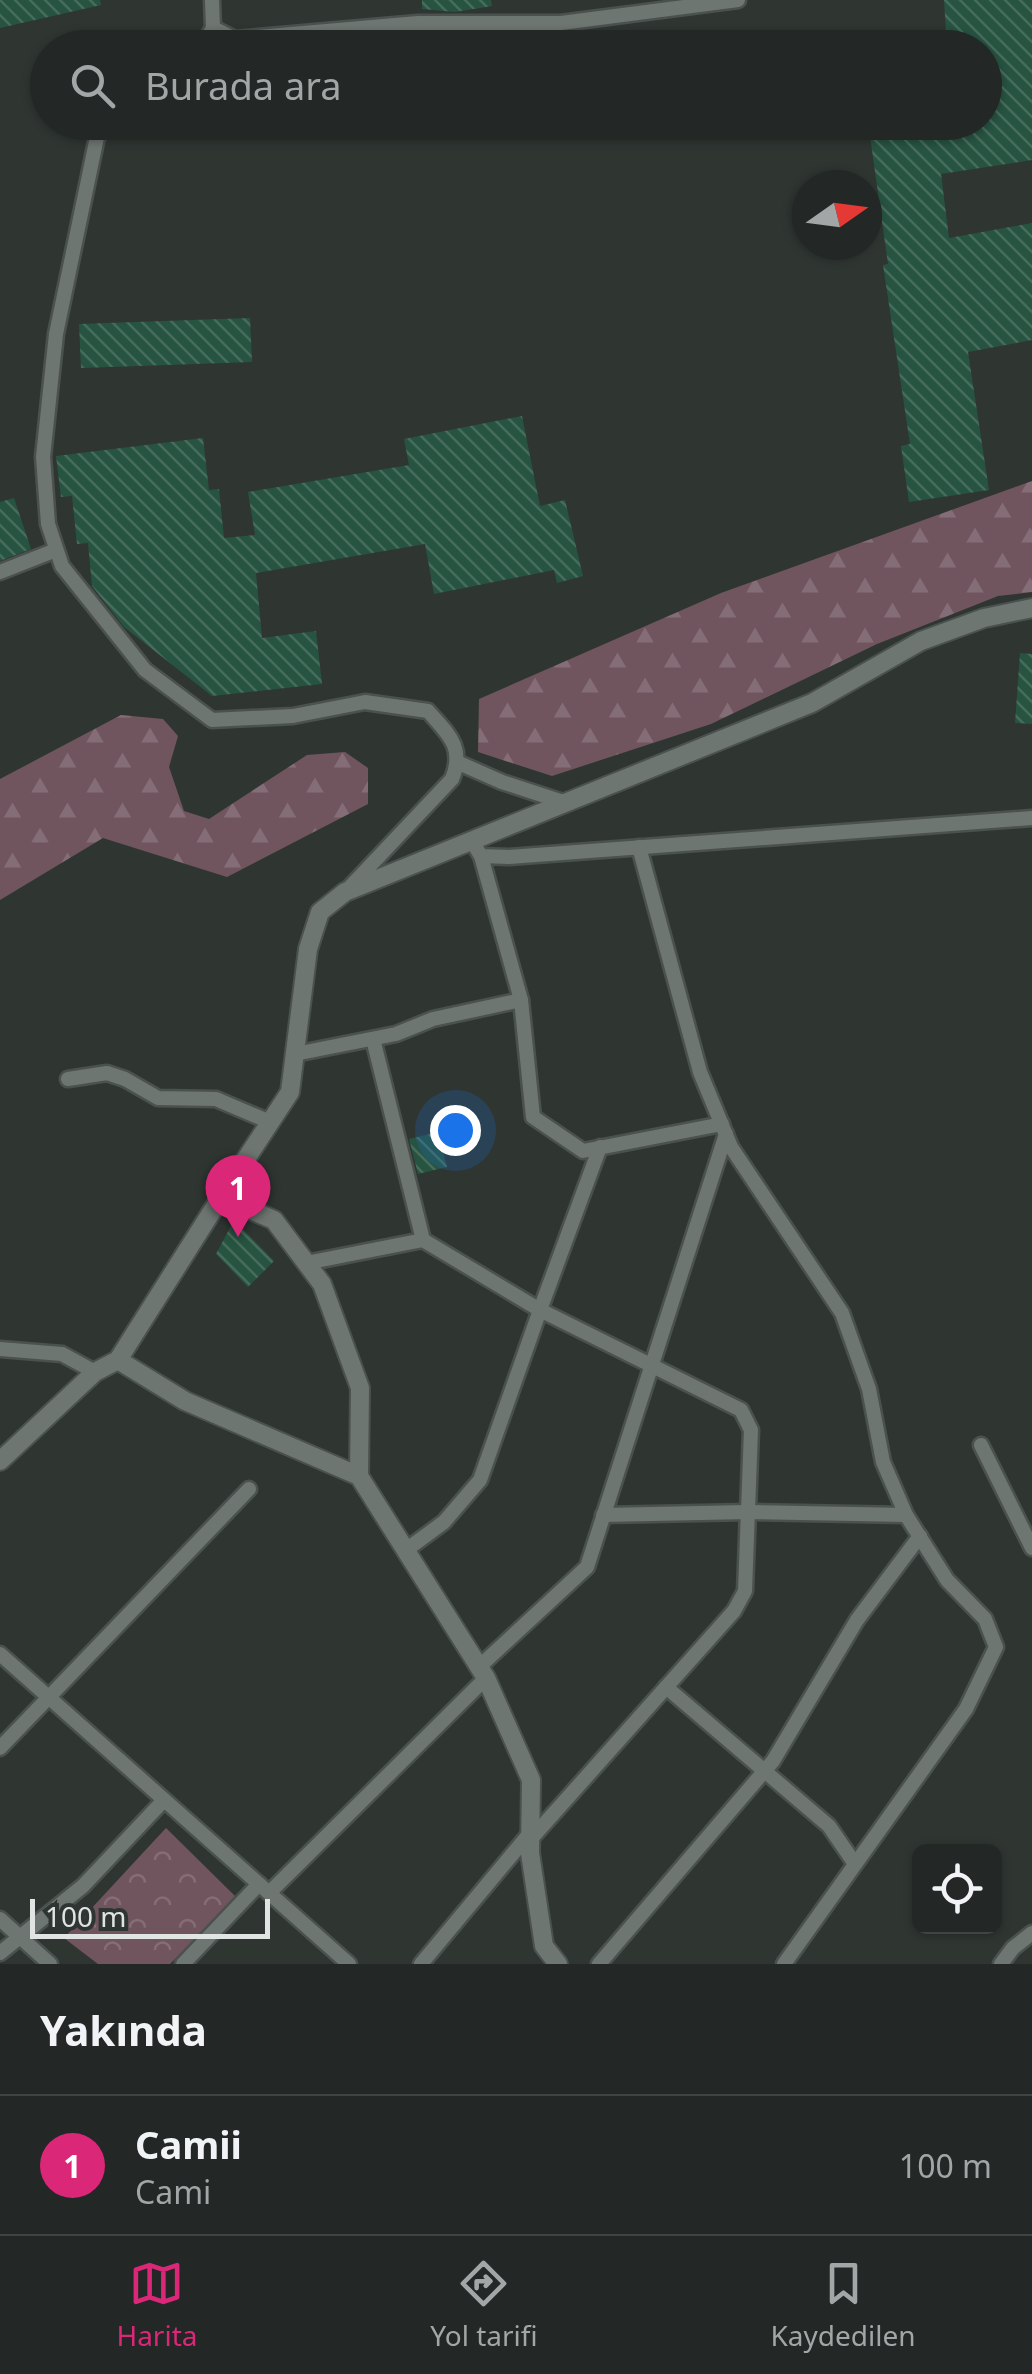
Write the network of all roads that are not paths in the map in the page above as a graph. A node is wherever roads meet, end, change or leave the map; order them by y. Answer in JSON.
{"nodes":[{"id":1,"x":212,"y":0,"type":"edge"},
{"id":2,"x":738,"y":0,"type":"edge"},
{"id":3,"x":213,"y":28,"type":"joint"},
{"id":4,"x":217,"y":30,"type":"edge"},
{"id":5,"x":338,"y":30,"type":"edge"},
{"id":6,"x":96,"y":140,"type":"edge"},
{"id":7,"x":56,"y":550,"type":"junction"},
{"id":8,"x":0,"y":572,"type":"edge"},
{"id":9,"x":1032,"y":608,"type":"edge"},
{"id":10,"x":459,"y":763,"type":"junction"},
{"id":11,"x":566,"y":803,"type":"junction"},
{"id":12,"x":1032,"y":818,"type":"edge"},
{"id":13,"x":639,"y":847,"type":"junction"},
{"id":14,"x":477,"y":850,"type":"junction"},
{"id":15,"x":345,"y":892,"type":"junction"},
{"id":16,"x":521,"y":1000,"type":"junction"},
{"id":17,"x":372,"y":1039,"type":"junction"},
{"id":18,"x":295,"y":1054,"type":"junction"},
{"id":19,"x":68,"y":1079,"type":"dead end"},
{"id":20,"x":270,"y":1122,"type":"junction"},
{"id":21,"x":724,"y":1129,"type":"junction"},
{"id":22,"x":600,"y":1148,"type":"junction"},
{"id":23,"x":220,"y":1197,"type":"junction"},
{"id":24,"x":423,"y":1240,"type":"junction"},
{"id":25,"x":306,"y":1263,"type":"junction"},
{"id":26,"x":540,"y":1310,"type":"junction"},
{"id":27,"x":0,"y":1349,"type":"edge"},
{"id":28,"x":118,"y":1360,"type":"junction"},
{"id":29,"x":652,"y":1364,"type":"junction"},
{"id":30,"x":95,"y":1372,"type":"junction"},
{"id":31,"x":981,"y":1445,"type":"dead end"},
{"id":32,"x":0,"y":1461,"type":"edge"},
{"id":33,"x":359,"y":1476,"type":"junction"},
{"id":34,"x":248,"y":1489,"type":"dead end"},
{"id":35,"x":748,"y":1512,"type":"junction"},
{"id":36,"x":603,"y":1515,"type":"junction"},
{"id":37,"x":906,"y":1515,"type":"junction"},
{"id":38,"x":920,"y":1536,"type":"junction"},
{"id":39,"x":1032,"y":1548,"type":"edge"},
{"id":40,"x":406,"y":1550,"type":"junction"},
{"id":41,"x":0,"y":1654,"type":"edge"},
{"id":42,"x":483,"y":1673,"type":"junction"},
{"id":43,"x":666,"y":1687,"type":"junction"},
{"id":44,"x":48,"y":1697,"type":"junction"},
{"id":45,"x":0,"y":1748,"type":"edge"},
{"id":46,"x":764,"y":1771,"type":"junction"},
{"id":47,"x":164,"y":1800,"type":"junction"},
{"id":48,"x":530,"y":1837,"type":"junction"},
{"id":49,"x":856,"y":1864,"type":"junction"},
{"id":50,"x":264,"y":1889,"type":"junction"},
{"id":51,"x":0,"y":1919,"type":"edge"},
{"id":52,"x":1032,"y":1932,"type":"edge"},
{"id":53,"x":20,"y":1937,"type":"junction"},
{"id":54,"x":0,"y":1953,"type":"edge"},
{"id":55,"x":50,"y":1964,"type":"edge"},
{"id":56,"x":183,"y":1964,"type":"edge"},
{"id":57,"x":348,"y":1964,"type":"edge"},
{"id":58,"x":421,"y":1964,"type":"edge"},
{"id":59,"x":558,"y":1964,"type":"edge"},
{"id":60,"x":598,"y":1964,"type":"edge"},
{"id":61,"x":784,"y":1964,"type":"edge"},
{"id":62,"x":1001,"y":1964,"type":"edge"}],
"edges":[{"from":1,"to":3,"type":"street"},
{"from":2,"to":5,"type":"street"},
{"from":3,"to":4,"type":"street"},
{"from":6,"to":7,"type":"street"},
{"from":7,"to":8,"type":"street"},
{"from":7,"to":10,"type":"street"},
{"from":9,"to":11,"type":"street"},
{"from":10,"to":11,"type":"street"},
{"from":10,"to":15,"type":"street"},
{"from":11,"to":14,"type":"street"},
{"from":12,"to":13,"type":"street"},
{"from":13,"to":14,"type":"street"},
{"from":13,"to":21,"type":"street"},
{"from":14,"to":15,"type":"street"},
{"from":14,"to":16,"type":"street"},
{"from":15,"to":18,"type":"street"},
{"from":16,"to":17,"type":"street"},
{"from":16,"to":22,"type":"street"},
{"from":17,"to":18,"type":"street"},
{"from":17,"to":24,"type":"street"},
{"from":18,"to":20,"type":"street"},
{"from":19,"to":20,"type":"street"},
{"from":20,"to":23,"type":"street"},
{"from":21,"to":22,"type":"street"},
{"from":21,"to":29,"type":"street"},
{"from":21,"to":37,"type":"street"},
{"from":22,"to":26,"type":"street"},
{"from":23,"to":25,"type":"street"},
{"from":23,"to":28,"type":"street"},
{"from":24,"to":25,"type":"street"},
{"from":24,"to":26,"type":"street"},
{"from":25,"to":33,"type":"street"},
{"from":26,"to":29,"type":"street"},
{"from":26,"to":40,"type":"street"},
{"from":27,"to":30,"type":"street"},
{"from":28,"to":30,"type":"street"},
{"from":28,"to":33,"type":"street"},
{"from":29,"to":35,"type":"street"},
{"from":29,"to":36,"type":"street"},
{"from":30,"to":32,"type":"street"},
{"from":31,"to":39,"type":"street"},
{"from":33,"to":40,"type":"street"},
{"from":34,"to":44,"type":"street"},
{"from":35,"to":36,"type":"street"},
{"from":35,"to":37,"type":"street"},
{"from":35,"to":43,"type":"street"},
{"from":36,"to":42,"type":"street"},
{"from":37,"to":38,"type":"street"},
{"from":38,"to":46,"type":"street"},
{"from":38,"to":49,"type":"street"},
{"from":40,"to":42,"type":"street"},
{"from":41,"to":44,"type":"street"},
{"from":42,"to":48,"type":"street"},
{"from":42,"to":50,"type":"street"},
{"from":43,"to":46,"type":"street"},
{"from":43,"to":48,"type":"street"},
{"from":44,"to":45,"type":"street"},
{"from":44,"to":47,"type":"street"},
{"from":46,"to":49,"type":"street"},
{"from":46,"to":60,"type":"street"},
{"from":47,"to":50,"type":"street"},
{"from":47,"to":53,"type":"street"},
{"from":48,"to":58,"type":"street"},
{"from":48,"to":59,"type":"street"},
{"from":49,"to":61,"type":"street"},
{"from":50,"to":56,"type":"street"},
{"from":50,"to":57,"type":"street"},
{"from":51,"to":53,"type":"street"},
{"from":52,"to":62,"type":"street"},
{"from":53,"to":54,"type":"street"},
{"from":53,"to":55,"type":"street"}]}
